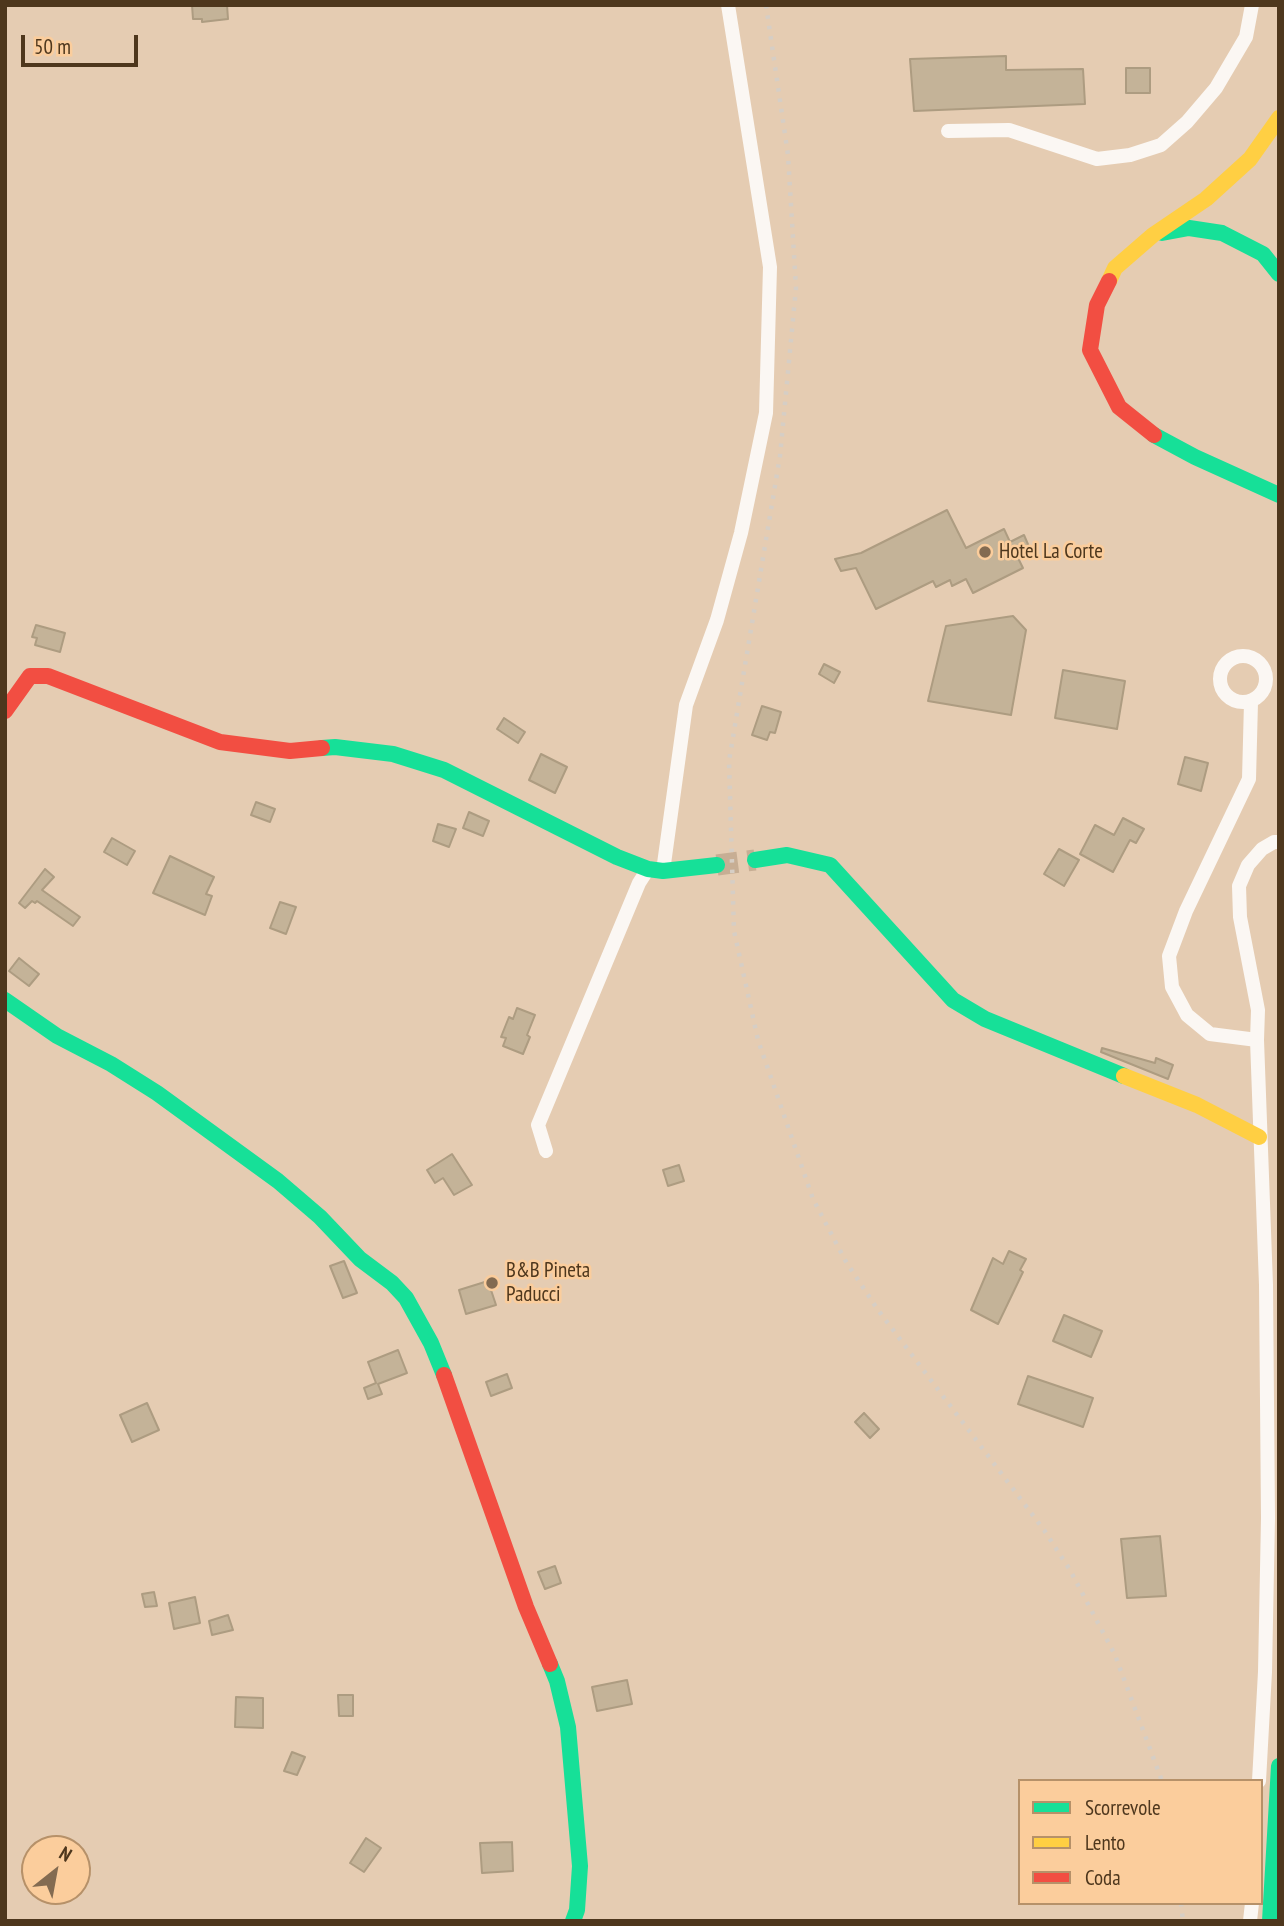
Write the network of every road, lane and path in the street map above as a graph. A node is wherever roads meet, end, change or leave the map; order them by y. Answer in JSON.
{"nodes":[{"id":1,"x":728,"y":5,"type":"edge"},
{"id":2,"x":1252,"y":5,"type":"edge"},
{"id":3,"x":1279,"y":118,"type":"edge"},
{"id":4,"x":948,"y":131,"type":"dead end"},
{"id":5,"x":1153,"y":234,"type":"junction"},
{"id":6,"x":1279,"y":274,"type":"edge"},
{"id":7,"x":1279,"y":495,"type":"edge"},
{"id":8,"x":1251,"y":702,"type":"dead end"},
{"id":9,"x":5,"y":711,"type":"edge"},
{"id":10,"x":1279,"y":842,"type":"edge"},
{"id":11,"x":755,"y":860,"type":"tunnel mouth"},
{"id":12,"x":717,"y":865,"type":"tunnel mouth"},
{"id":13,"x":656,"y":870,"type":"junction"},
{"id":14,"x":5,"y":1000,"type":"edge"},
{"id":15,"x":1257,"y":1040,"type":"junction"},
{"id":16,"x":1259,"y":1137,"type":"junction"},
{"id":17,"x":546,"y":1151,"type":"dead end"},
{"id":18,"x":1279,"y":1766,"type":"edge"},
{"id":19,"x":1259,"y":1779,"type":"edge"},
{"id":20,"x":573,"y":1921,"type":"edge"},
{"id":21,"x":1270,"y":1921,"type":"edge"}],
"edges":[{"from":1,"to":13,"type":"street"},
{"from":2,"to":4,"type":"street"},
{"from":3,"to":5,"type":"main road"},
{"from":5,"to":6,"type":"main road"},
{"from":5,"to":7,"type":"main road"},
{"from":8,"to":15,"type":"street"},
{"from":9,"to":13,"type":"main road"},
{"from":10,"to":15,"type":"street"},
{"from":11,"to":16,"type":"main road"},
{"from":12,"to":13,"type":"main road"},
{"from":13,"to":17,"type":"street"},
{"from":14,"to":20,"type":"main road"},
{"from":15,"to":16,"type":"street"},
{"from":16,"to":19,"type":"street"},
{"from":18,"to":21,"type":"main road"}]}
